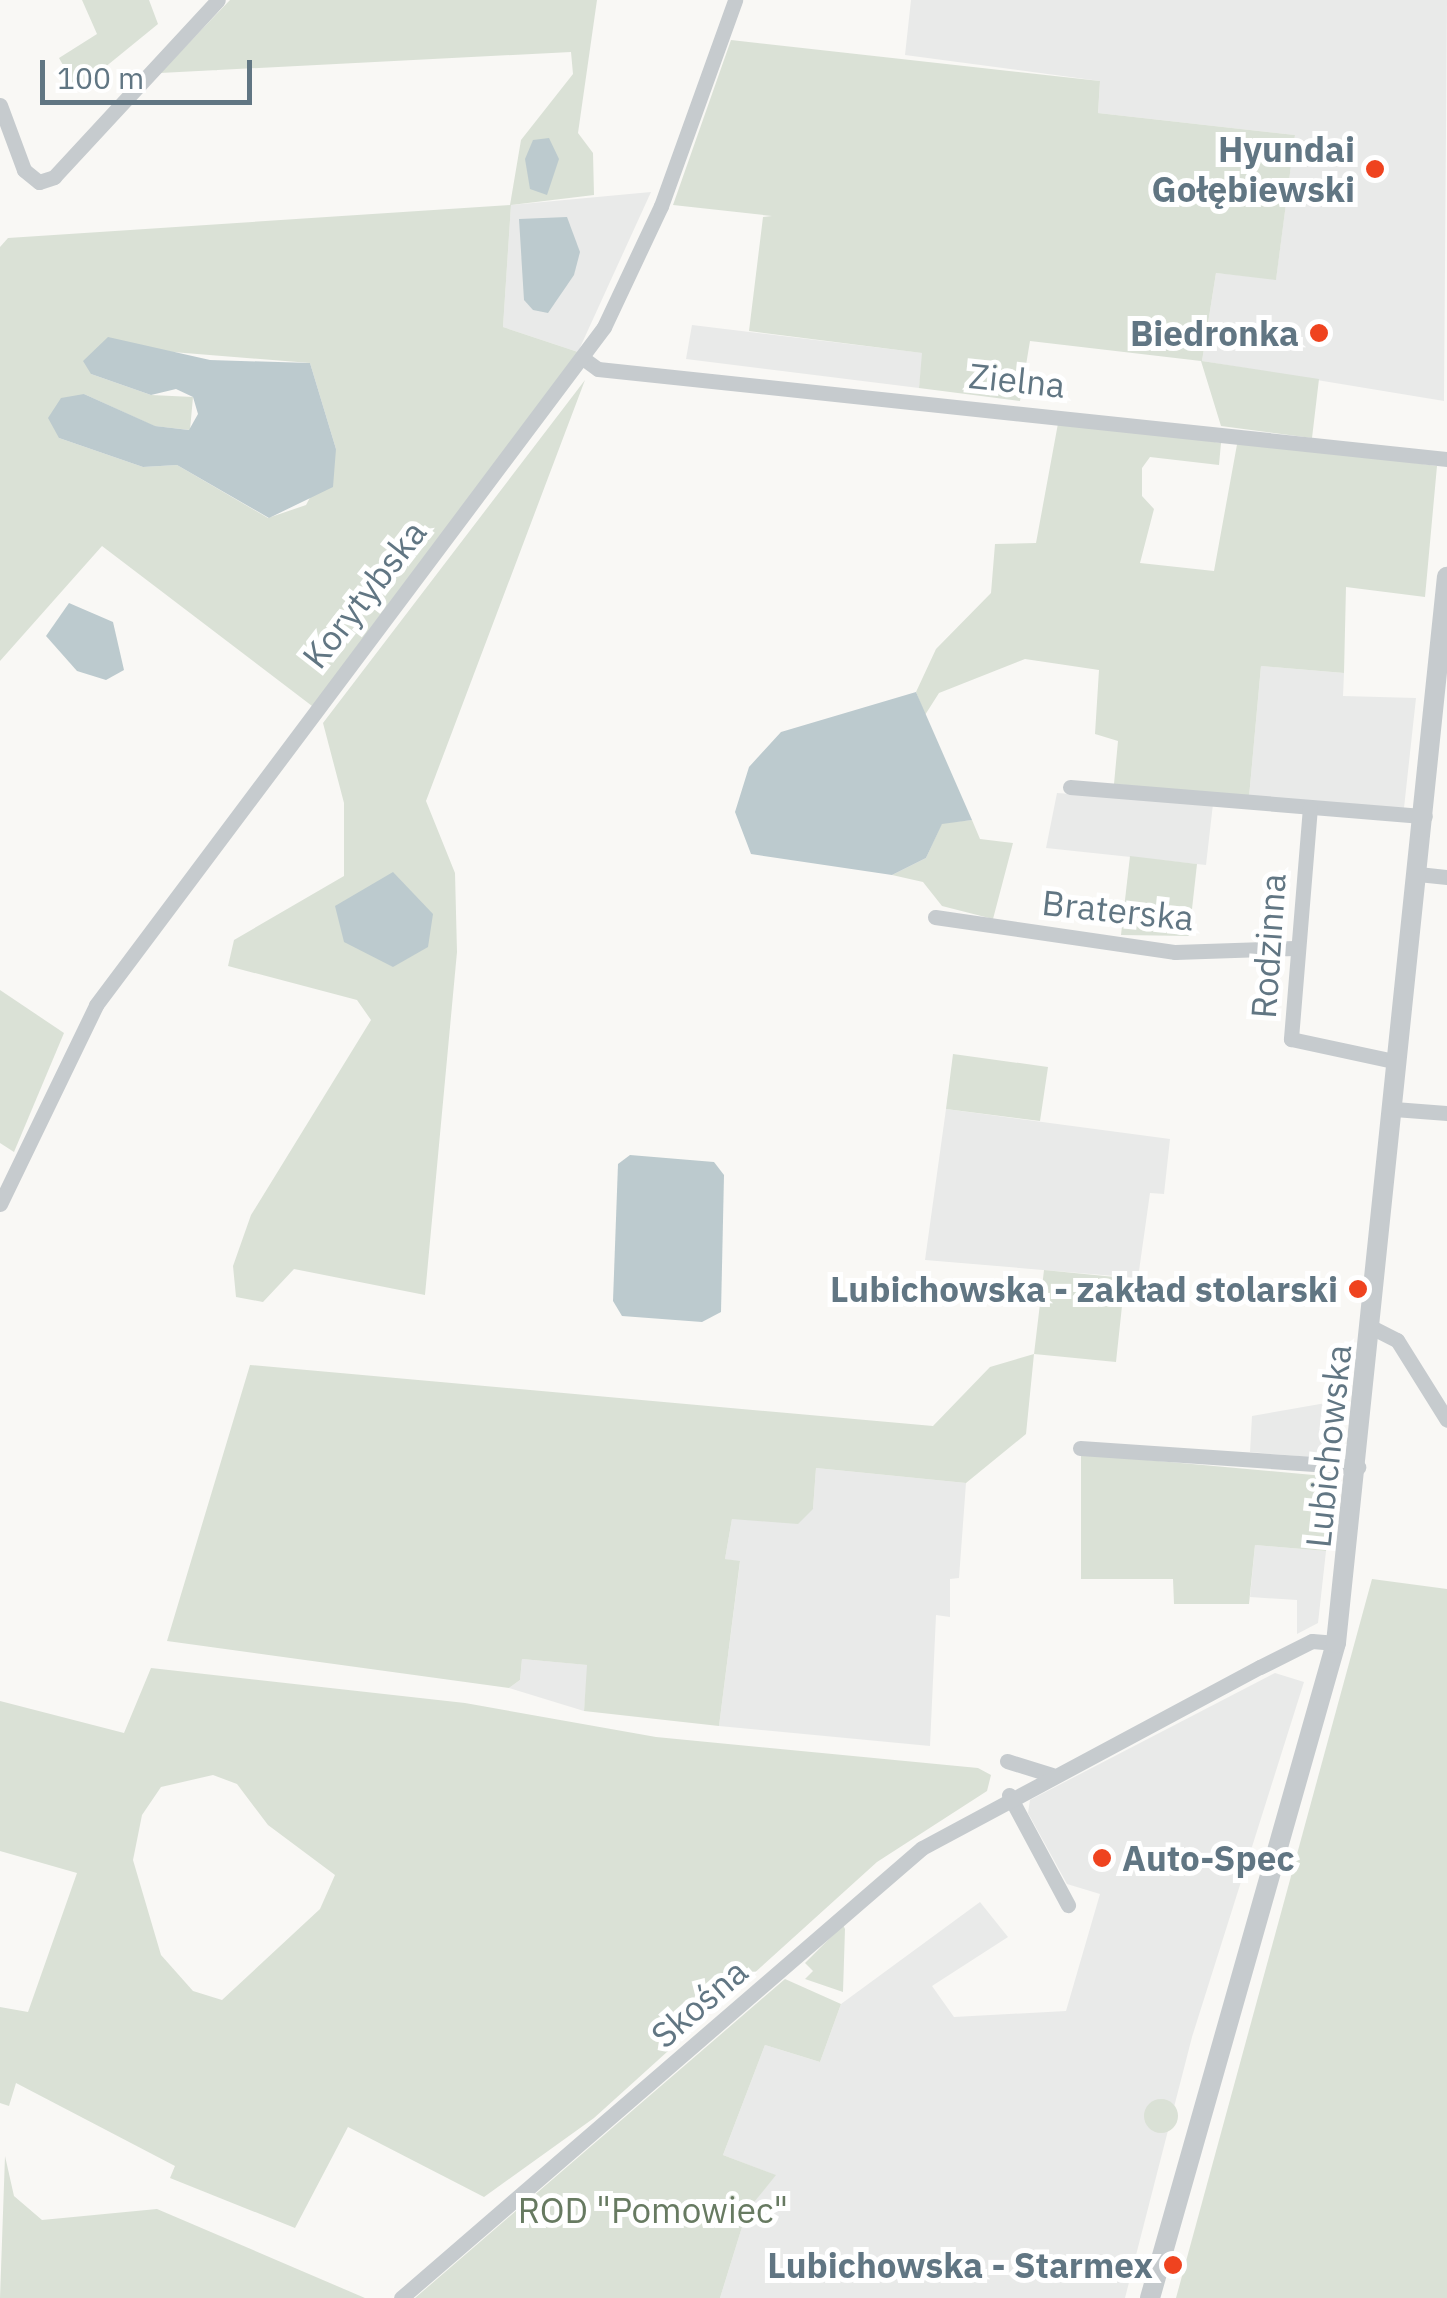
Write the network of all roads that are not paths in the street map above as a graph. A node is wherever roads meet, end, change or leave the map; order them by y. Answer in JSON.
{"nodes":[{"id":1,"x":218,"y":0,"type":"edge"},
{"id":2,"x":735,"y":0,"type":"edge"},
{"id":3,"x":0,"y":105,"type":"edge"},
{"id":4,"x":584,"y":360,"type":"junction"},
{"id":5,"x":1447,"y":458,"type":"edge"},
{"id":6,"x":1447,"y":576,"type":"edge"},
{"id":7,"x":1446,"y":588,"type":"edge"},
{"id":8,"x":1070,"y":787,"type":"dead end"},
{"id":9,"x":1310,"y":807,"type":"junction"},
{"id":10,"x":1425,"y":816,"type":"junction"},
{"id":11,"x":1418,"y":874,"type":"junction"},
{"id":12,"x":1447,"y":877,"type":"edge"},
{"id":13,"x":935,"y":917,"type":"dead end"},
{"id":14,"x":1295,"y":948,"type":"junction"},
{"id":15,"x":1398,"y":1062,"type":"junction"},
{"id":16,"x":1394,"y":1109,"type":"junction"},
{"id":17,"x":1447,"y":1114,"type":"edge"},
{"id":18,"x":0,"y":1204,"type":"edge"},
{"id":19,"x":1373,"y":1328,"type":"junction"},
{"id":20,"x":1447,"y":1420,"type":"edge"},
{"id":21,"x":1080,"y":1448,"type":"dead end"},
{"id":22,"x":1358,"y":1467,"type":"junction"},
{"id":23,"x":1336,"y":1643,"type":"junction"},
{"id":24,"x":1007,"y":1762,"type":"dead end"},
{"id":25,"x":1052,"y":1774,"type":"junction"},
{"id":26,"x":1009,"y":1795,"type":"junction"},
{"id":27,"x":1068,"y":1904,"type":"dead end"},
{"id":28,"x":401,"y":2298,"type":"edge"},
{"id":29,"x":1150,"y":2298,"type":"edge"}],
"edges":[{"from":1,"to":3,"type":"street"},
{"from":2,"to":4,"type":"street","name":"Korytybska"},
{"from":4,"to":5,"type":"street","name":"Zielna"},
{"from":4,"to":18,"type":"street","name":"Korytybska"},
{"from":6,"to":7,"type":"street","name":"Lubichowska"},
{"from":7,"to":10,"type":"street","name":"Lubichowska"},
{"from":8,"to":9,"type":"street"},
{"from":9,"to":10,"type":"street"},
{"from":9,"to":14,"type":"street","name":"Rodzinna"},
{"from":10,"to":11,"type":"street","name":"Lubichowska"},
{"from":11,"to":12,"type":"street"},
{"from":11,"to":15,"type":"street","name":"Lubichowska"},
{"from":13,"to":14,"type":"street","name":"Braterska"},
{"from":14,"to":15,"type":"street","name":"Rodzinna"},
{"from":15,"to":16,"type":"street","name":"Lubichowska"},
{"from":16,"to":17,"type":"street"},
{"from":16,"to":19,"type":"street","name":"Lubichowska"},
{"from":19,"to":20,"type":"street"},
{"from":19,"to":22,"type":"street","name":"Lubichowska"},
{"from":21,"to":22,"type":"street"},
{"from":22,"to":23,"type":"street","name":"Lubichowska"},
{"from":23,"to":25,"type":"street","name":"Skośna"},
{"from":23,"to":29,"type":"street","name":"Lubichowska"},
{"from":24,"to":25,"type":"street"},
{"from":25,"to":26,"type":"street","name":"Skośna"},
{"from":26,"to":27,"type":"street"},
{"from":26,"to":28,"type":"street","name":"Skośna"}]}
